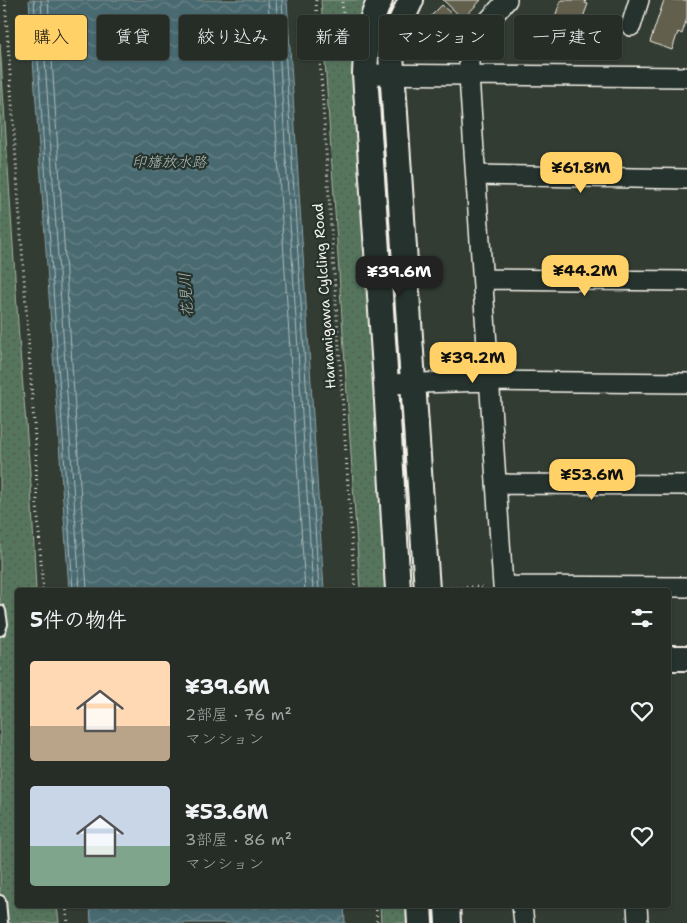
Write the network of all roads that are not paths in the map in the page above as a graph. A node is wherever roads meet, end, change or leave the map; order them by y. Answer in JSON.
{"nodes":[{"id":1,"x":380,"y":0,"type":"edge"},
{"id":2,"x":411,"y":0,"type":"edge"},
{"id":3,"x":507,"y":0,"type":"edge"},
{"id":4,"x":639,"y":0,"type":"edge"},
{"id":5,"x":631,"y":26,"type":"dead end"},
{"id":6,"x":365,"y":74,"type":"junction"},
{"id":7,"x":392,"y":75,"type":"junction"},
{"id":8,"x":470,"y":76,"type":"junction"},
{"id":9,"x":687,"y":77,"type":"edge"},
{"id":10,"x":476,"y":175,"type":"junction"},
{"id":11,"x":687,"y":179,"type":"edge"},
{"id":12,"x":484,"y":280,"type":"junction"},
{"id":13,"x":687,"y":281,"type":"edge"},
{"id":14,"x":489,"y":381,"type":"junction"},
{"id":15,"x":414,"y":382,"type":"junction"},
{"id":16,"x":687,"y":383,"type":"edge"},
{"id":17,"x":386,"y":384,"type":"junction"},
{"id":18,"x":496,"y":484,"type":"junction"},
{"id":19,"x":687,"y":485,"type":"edge"},
{"id":20,"x":687,"y":587,"type":"edge"},
{"id":21,"x":398,"y":588,"type":"edge"},
{"id":22,"x":435,"y":588,"type":"edge"},
{"id":23,"x":622,"y":588,"type":"edge"},
{"id":24,"x":0,"y":611,"type":"edge"},
{"id":25,"x":0,"y":630,"type":"edge"},
{"id":26,"x":671,"y":658,"type":"edge"},
{"id":27,"x":687,"y":658,"type":"edge"},
{"id":28,"x":0,"y":901,"type":"edge"},
{"id":29,"x":418,"y":908,"type":"edge"},
{"id":30,"x":447,"y":908,"type":"edge"},
{"id":31,"x":522,"y":908,"type":"edge"},
{"id":32,"x":637,"y":908,"type":"edge"},
{"id":33,"x":2,"y":923,"type":"edge"},
{"id":34,"x":420,"y":923,"type":"edge"},
{"id":35,"x":448,"y":923,"type":"edge"},
{"id":36,"x":524,"y":923,"type":"edge"},
{"id":37,"x":638,"y":923,"type":"edge"}],
"edges":[{"from":1,"to":6,"type":"street"},
{"from":2,"to":7,"type":"street"},
{"from":3,"to":8,"type":"street"},
{"from":4,"to":5,"type":"street"},
{"from":6,"to":7,"type":"street"},
{"from":6,"to":17,"type":"street"},
{"from":7,"to":8,"type":"street"},
{"from":7,"to":15,"type":"street"},
{"from":8,"to":9,"type":"street"},
{"from":8,"to":10,"type":"street"},
{"from":10,"to":11,"type":"street"},
{"from":10,"to":12,"type":"street"},
{"from":12,"to":13,"type":"street"},
{"from":12,"to":14,"type":"street"},
{"from":14,"to":15,"type":"street"},
{"from":14,"to":16,"type":"street"},
{"from":14,"to":18,"type":"street"},
{"from":15,"to":17,"type":"street"},
{"from":15,"to":22,"type":"street"},
{"from":17,"to":21,"type":"street"},
{"from":18,"to":19,"type":"street"},
{"from":18,"to":23,"type":"street"},
{"from":20,"to":23,"type":"street"},
{"from":24,"to":25,"type":"lane"},
{"from":26,"to":27,"type":"street"},
{"from":28,"to":33,"type":"lane"},
{"from":29,"to":34,"type":"street"},
{"from":30,"to":35,"type":"street"},
{"from":31,"to":36,"type":"street"},
{"from":32,"to":37,"type":"street"}]}
